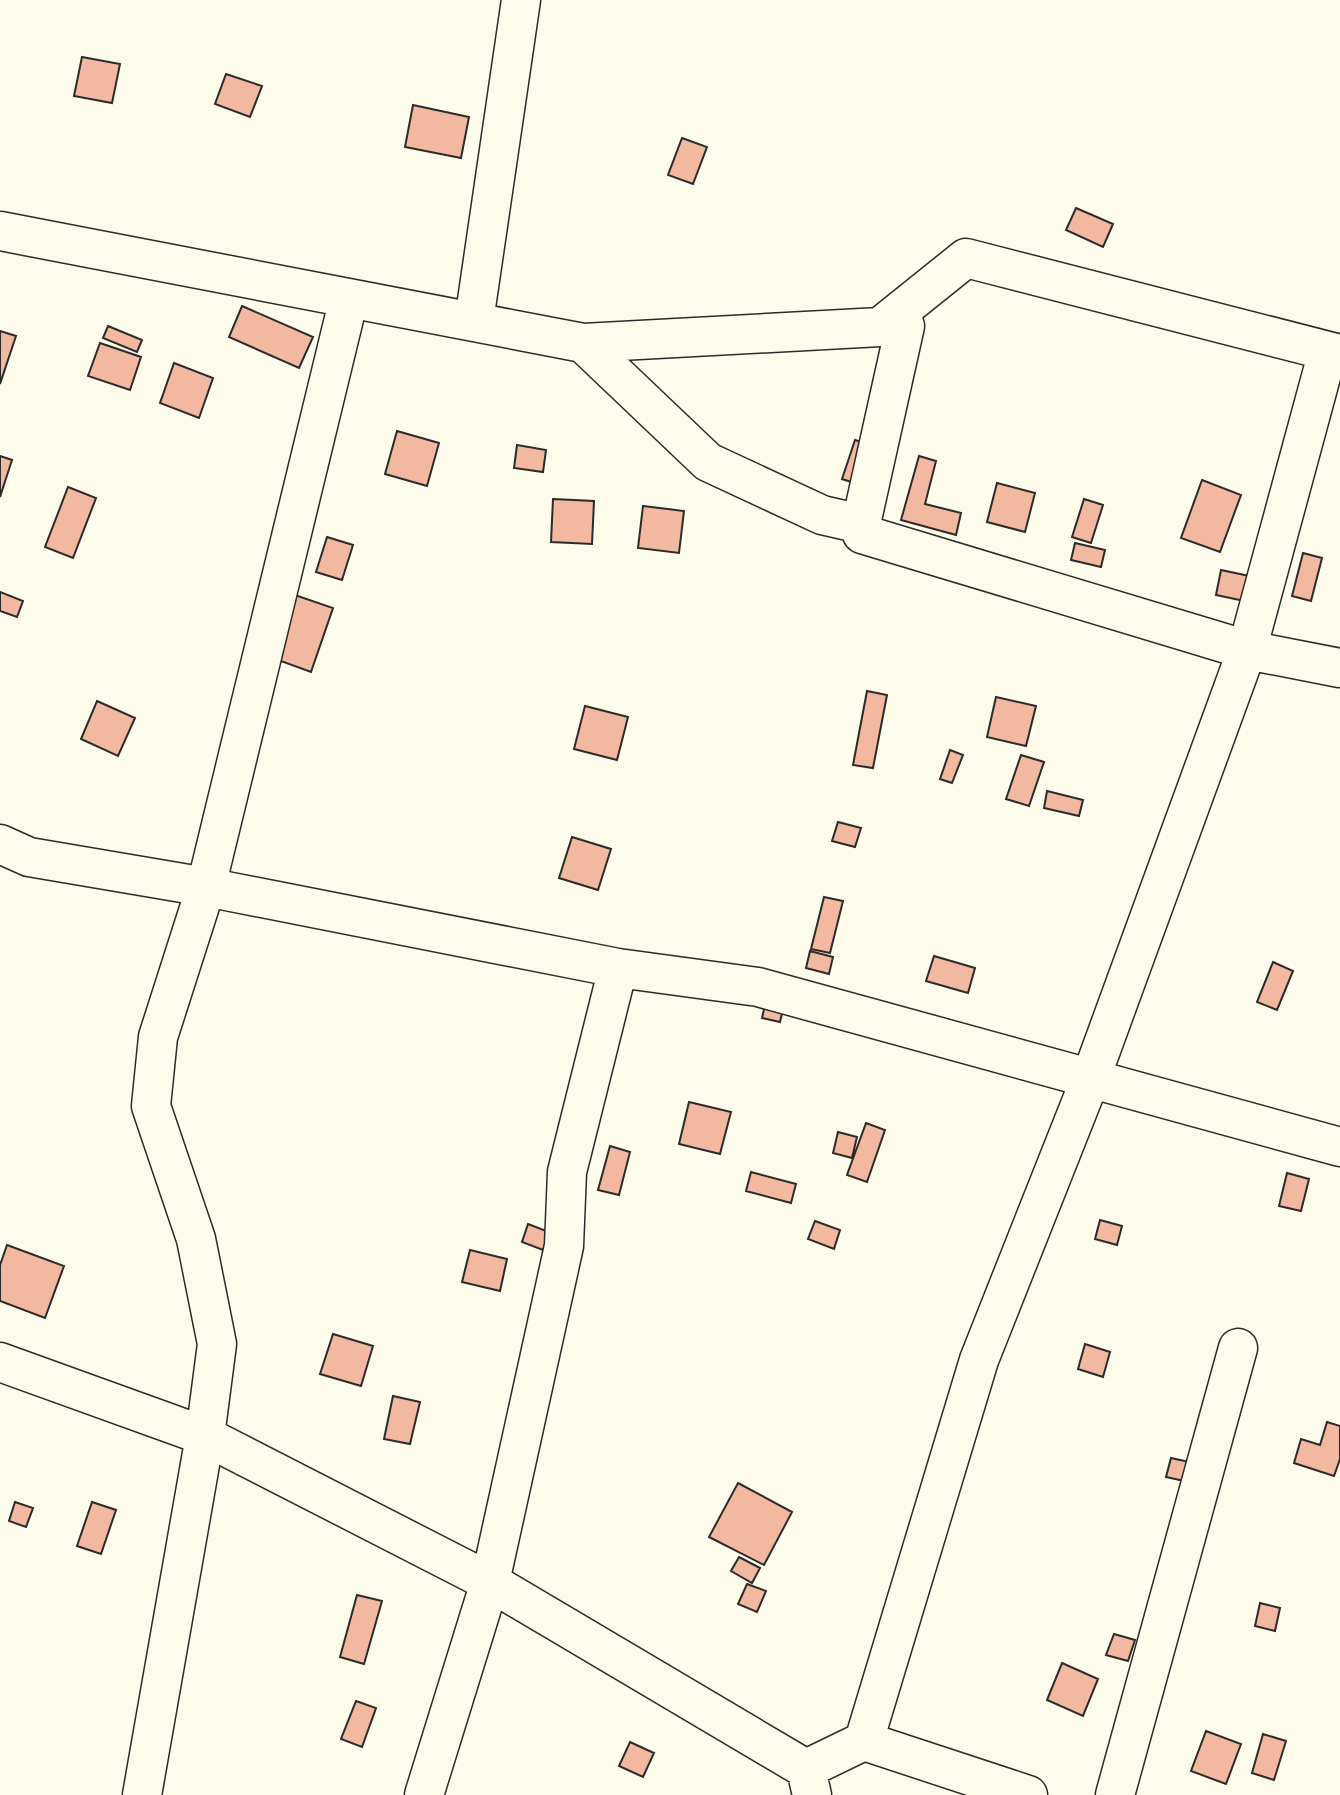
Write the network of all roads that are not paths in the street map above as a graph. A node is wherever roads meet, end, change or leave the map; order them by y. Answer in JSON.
{"nodes":[{"id":1,"x":521,"y":0,"type":"edge"},
{"id":2,"x":0,"y":231,"type":"edge"},
{"id":3,"x":349,"y":298,"type":"junction"},
{"id":4,"x":474,"y":321,"type":"junction"},
{"id":5,"x":880,"y":327,"type":"junction"},
{"id":6,"x":583,"y":343,"type":"junction"},
{"id":7,"x":1334,"y":352,"type":"edge"},
{"id":8,"x":861,"y":524,"type":"junction"},
{"id":9,"x":1247,"y":650,"type":"junction"},
{"id":10,"x":1340,"y":668,"type":"edge"},
{"id":11,"x":0,"y":844,"type":"edge"},
{"id":12,"x":206,"y":887,"type":"junction"},
{"id":13,"x":618,"y":968,"type":"junction"},
{"id":14,"x":1090,"y":1080,"type":"junction"},
{"id":15,"x":1340,"y":1147,"type":"edge"},
{"id":16,"x":1238,"y":1348,"type":"dead end"},
{"id":17,"x":0,"y":1362,"type":"edge"},
{"id":18,"x":205,"y":1436,"type":"junction"},
{"id":19,"x":490,"y":1582,"type":"junction"},
{"id":20,"x":864,"y":1741,"type":"junction"},
{"id":21,"x":809,"y":1782,"type":"edge"},
{"id":22,"x":142,"y":1795,"type":"edge"},
{"id":23,"x":424,"y":1795,"type":"edge"},
{"id":24,"x":1028,"y":1795,"type":"edge"},
{"id":25,"x":1115,"y":1795,"type":"edge"}],
"edges":[{"from":1,"to":4,"type":"street"},
{"from":2,"to":3,"type":"street"},
{"from":3,"to":4,"type":"street"},
{"from":3,"to":12,"type":"street"},
{"from":4,"to":6,"type":"street"},
{"from":5,"to":6,"type":"street"},
{"from":5,"to":7,"type":"street"},
{"from":5,"to":8,"type":"street"},
{"from":6,"to":8,"type":"street"},
{"from":7,"to":9,"type":"street"},
{"from":8,"to":9,"type":"street"},
{"from":9,"to":10,"type":"street"},
{"from":9,"to":14,"type":"street"},
{"from":11,"to":12,"type":"street"},
{"from":12,"to":13,"type":"street"},
{"from":12,"to":18,"type":"street"},
{"from":13,"to":14,"type":"street"},
{"from":13,"to":19,"type":"street"},
{"from":14,"to":15,"type":"street"},
{"from":14,"to":20,"type":"street"},
{"from":16,"to":25,"type":"street"},
{"from":17,"to":18,"type":"street"},
{"from":18,"to":19,"type":"street"},
{"from":18,"to":22,"type":"street"},
{"from":19,"to":21,"type":"street"},
{"from":19,"to":23,"type":"street"},
{"from":20,"to":21,"type":"street"},
{"from":20,"to":24,"type":"street"}]}
